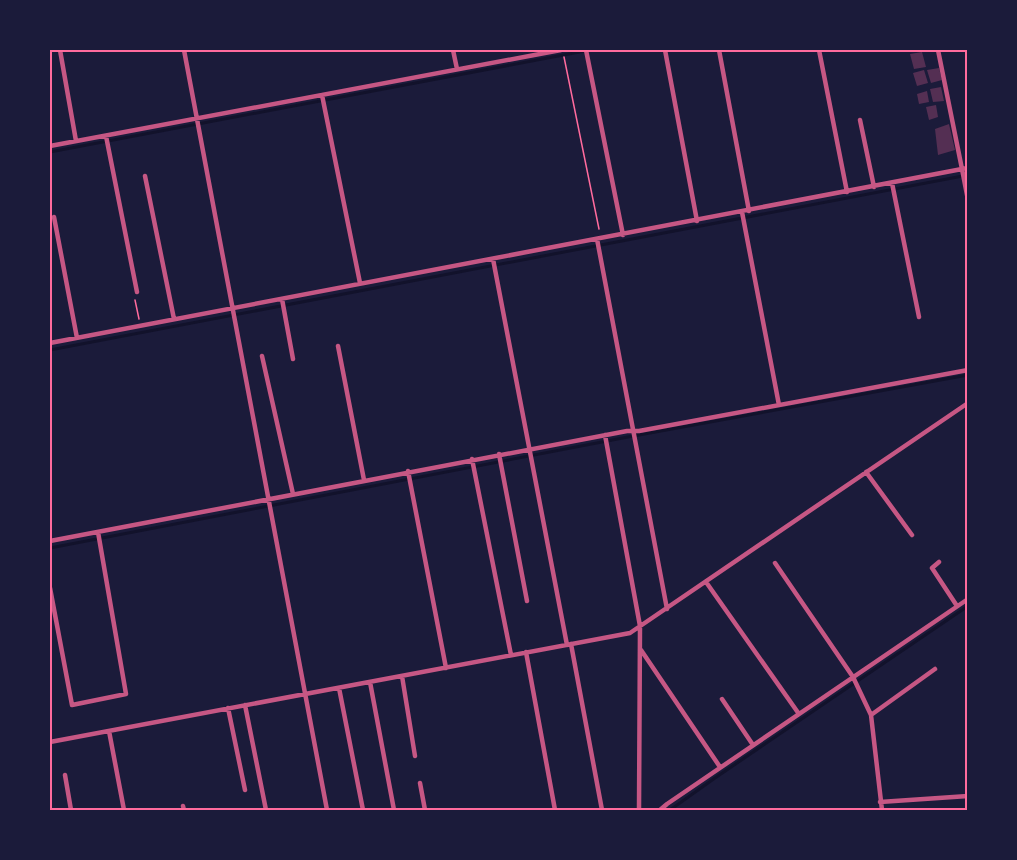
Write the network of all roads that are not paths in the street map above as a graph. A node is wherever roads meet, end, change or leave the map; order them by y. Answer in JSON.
{"nodes":[{"id":1,"x":60,"y":50,"type":"edge"},
{"id":2,"x":184,"y":50,"type":"edge"},
{"id":3,"x":453,"y":50,"type":"edge"},
{"id":4,"x":561,"y":50,"type":"edge"},
{"id":5,"x":664,"y":50,"type":"edge"},
{"id":6,"x":719,"y":50,"type":"edge"},
{"id":7,"x":819,"y":50,"type":"edge"},
{"id":8,"x":938,"y":50,"type":"edge"},
{"id":9,"x":586,"y":51,"type":"edge"},
{"id":10,"x":457,"y":69,"type":"junction"},
{"id":11,"x":322,"y":98,"type":"junction"},
{"id":12,"x":860,"y":120,"type":"dead end"},
{"id":13,"x":197,"y":122,"type":"junction"},
{"id":14,"x":106,"y":139,"type":"junction"},
{"id":15,"x":76,"y":141,"type":"junction"},
{"id":16,"x":50,"y":146,"type":"edge"},
{"id":17,"x":964,"y":173,"type":"edge"},
{"id":18,"x":145,"y":176,"type":"dead end"},
{"id":19,"x":874,"y":187,"type":"junction"},
{"id":20,"x":893,"y":187,"type":"junction"},
{"id":21,"x":847,"y":192,"type":"junction"},
{"id":22,"x":968,"y":200,"type":"edge"},
{"id":23,"x":749,"y":210,"type":"junction"},
{"id":24,"x":743,"y":216,"type":"junction"},
{"id":25,"x":54,"y":217,"type":"dead end"},
{"id":26,"x":697,"y":221,"type":"junction"},
{"id":27,"x":622,"y":235,"type":"junction"},
{"id":28,"x":599,"y":242,"type":"junction"},
{"id":29,"x":494,"y":260,"type":"junction"},
{"id":30,"x":360,"y":283,"type":"junction"},
{"id":31,"x":137,"y":291,"type":"road end"},
{"id":32,"x":283,"y":303,"type":"junction"},
{"id":33,"x":234,"y":313,"type":"junction"},
{"id":34,"x":919,"y":317,"type":"dead end"},
{"id":35,"x":174,"y":320,"type":"junction"},
{"id":36,"x":77,"y":338,"type":"junction"},
{"id":37,"x":50,"y":343,"type":"edge"},
{"id":38,"x":338,"y":346,"type":"dead end"},
{"id":39,"x":262,"y":356,"type":"dead end"},
{"id":40,"x":293,"y":359,"type":"dead end"},
{"id":41,"x":968,"y":370,"type":"edge"},
{"id":42,"x":968,"y":403,"type":"edge"},
{"id":43,"x":779,"y":405,"type":"junction"},
{"id":44,"x":633,"y":434,"type":"junction"},
{"id":45,"x":606,"y":439,"type":"junction"},
{"id":46,"x":529,"y":450,"type":"junction"},
{"id":47,"x":500,"y":459,"type":"junction"},
{"id":48,"x":473,"y":464,"type":"junction"},
{"id":49,"x":867,"y":472,"type":"junction"},
{"id":50,"x":409,"y":476,"type":"junction"},
{"id":51,"x":364,"y":480,"type":"junction"},
{"id":52,"x":294,"y":494,"type":"junction"},
{"id":53,"x":268,"y":501,"type":"junction"},
{"id":54,"x":912,"y":535,"type":"dead end"},
{"id":55,"x":98,"y":537,"type":"junction"},
{"id":56,"x":50,"y":541,"type":"edge"},
{"id":57,"x":939,"y":562,"type":"dead end"},
{"id":58,"x":775,"y":563,"type":"dead end"},
{"id":59,"x":932,"y":567,"type":"junction"},
{"id":60,"x":924,"y":573,"type":"dead end"},
{"id":61,"x":706,"y":582,"type":"junction"},
{"id":62,"x":50,"y":588,"type":"edge"},
{"id":63,"x":968,"y":599,"type":"edge"},
{"id":64,"x":527,"y":601,"type":"dead end"},
{"id":65,"x":957,"y":606,"type":"junction"},
{"id":66,"x":667,"y":609,"type":"junction"},
{"id":67,"x":640,"y":626,"type":"junction"},
{"id":68,"x":569,"y":644,"type":"junction"},
{"id":69,"x":641,"y":650,"type":"junction"},
{"id":70,"x":526,"y":652,"type":"junction"},
{"id":71,"x":510,"y":655,"type":"junction"},
{"id":72,"x":446,"y":668,"type":"junction"},
{"id":73,"x":935,"y":669,"type":"dead end"},
{"id":74,"x":402,"y":676,"type":"junction"},
{"id":75,"x":855,"y":681,"type":"junction"},
{"id":76,"x":370,"y":682,"type":"junction"},
{"id":77,"x":339,"y":688,"type":"junction"},
{"id":78,"x":305,"y":695,"type":"junction"},
{"id":79,"x":722,"y":699,"type":"dead end"},
{"id":80,"x":245,"y":705,"type":"junction"},
{"id":81,"x":228,"y":708,"type":"junction"},
{"id":82,"x":799,"y":714,"type":"junction"},
{"id":83,"x":871,"y":715,"type":"junction"},
{"id":84,"x":109,"y":731,"type":"junction"},
{"id":85,"x":50,"y":742,"type":"edge"},
{"id":86,"x":753,"y":745,"type":"junction"},
{"id":87,"x":415,"y":756,"type":"dead end"},
{"id":88,"x":720,"y":767,"type":"junction"},
{"id":89,"x":65,"y":775,"type":"dead end"},
{"id":90,"x":420,"y":783,"type":"dead end"},
{"id":91,"x":244,"y":790,"type":"dead end"},
{"id":92,"x":968,"y":796,"type":"edge"},
{"id":93,"x":880,"y":802,"type":"junction"},
{"id":94,"x":71,"y":810,"type":"edge"},
{"id":95,"x":124,"y":810,"type":"edge"},
{"id":96,"x":266,"y":810,"type":"edge"},
{"id":97,"x":327,"y":810,"type":"edge"},
{"id":98,"x":363,"y":810,"type":"edge"},
{"id":99,"x":394,"y":810,"type":"edge"},
{"id":100,"x":425,"y":810,"type":"edge"},
{"id":101,"x":555,"y":810,"type":"edge"},
{"id":102,"x":602,"y":810,"type":"edge"},
{"id":103,"x":639,"y":810,"type":"edge"},
{"id":104,"x":660,"y":810,"type":"edge"},
{"id":105,"x":882,"y":810,"type":"edge"}],
"edges":[{"from":1,"to":15,"type":"street"},
{"from":2,"to":13,"type":"street"},
{"from":3,"to":10,"type":"street"},
{"from":4,"to":10,"type":"street"},
{"from":5,"to":26,"type":"street"},
{"from":6,"to":23,"type":"street"},
{"from":7,"to":21,"type":"street"},
{"from":8,"to":17,"type":"street"},
{"from":9,"to":27,"type":"street"},
{"from":10,"to":11,"type":"street"},
{"from":11,"to":13,"type":"street"},
{"from":11,"to":30,"type":"street"},
{"from":12,"to":19,"type":"street"},
{"from":13,"to":14,"type":"street"},
{"from":13,"to":33,"type":"street"},
{"from":14,"to":15,"type":"street"},
{"from":14,"to":31,"type":"street"},
{"from":15,"to":16,"type":"street"},
{"from":17,"to":20,"type":"street"},
{"from":17,"to":22,"type":"street"},
{"from":18,"to":35,"type":"street"},
{"from":19,"to":20,"type":"street"},
{"from":19,"to":21,"type":"street"},
{"from":20,"to":34,"type":"street"},
{"from":21,"to":23,"type":"street"},
{"from":23,"to":24,"type":"street"},
{"from":24,"to":26,"type":"street"},
{"from":24,"to":43,"type":"street"},
{"from":25,"to":36,"type":"street"},
{"from":26,"to":27,"type":"street"},
{"from":27,"to":28,"type":"street"},
{"from":28,"to":29,"type":"street"},
{"from":28,"to":44,"type":"street"},
{"from":29,"to":30,"type":"street"},
{"from":29,"to":46,"type":"street"},
{"from":30,"to":32,"type":"street"},
{"from":32,"to":33,"type":"street"},
{"from":32,"to":40,"type":"street"},
{"from":33,"to":35,"type":"street"},
{"from":33,"to":53,"type":"street"},
{"from":35,"to":36,"type":"street"},
{"from":36,"to":37,"type":"street"},
{"from":38,"to":51,"type":"street"},
{"from":39,"to":52,"type":"street"},
{"from":41,"to":43,"type":"street"},
{"from":42,"to":49,"type":"street"},
{"from":43,"to":44,"type":"street"},
{"from":44,"to":45,"type":"street"},
{"from":44,"to":66,"type":"street"},
{"from":45,"to":46,"type":"street"},
{"from":45,"to":67,"type":"street"},
{"from":46,"to":47,"type":"street"},
{"from":46,"to":68,"type":"street"},
{"from":47,"to":48,"type":"street"},
{"from":47,"to":64,"type":"street"},
{"from":48,"to":50,"type":"street"},
{"from":48,"to":71,"type":"street"},
{"from":49,"to":54,"type":"street"},
{"from":49,"to":61,"type":"street"},
{"from":50,"to":51,"type":"street"},
{"from":50,"to":72,"type":"street"},
{"from":51,"to":52,"type":"street"},
{"from":52,"to":53,"type":"street"},
{"from":53,"to":55,"type":"street"},
{"from":53,"to":78,"type":"street"},
{"from":55,"to":56,"type":"street"},
{"from":55,"to":62,"type":"street"},
{"from":57,"to":59,"type":"street"},
{"from":58,"to":75,"type":"street"},
{"from":59,"to":60,"type":"street"},
{"from":59,"to":65,"type":"street"},
{"from":61,"to":66,"type":"street"},
{"from":61,"to":82,"type":"street"},
{"from":63,"to":65,"type":"street"},
{"from":65,"to":75,"type":"street"},
{"from":66,"to":67,"type":"street"},
{"from":67,"to":68,"type":"street"},
{"from":67,"to":69,"type":"street"},
{"from":68,"to":70,"type":"street"},
{"from":68,"to":102,"type":"street"},
{"from":69,"to":88,"type":"street"},
{"from":69,"to":103,"type":"street"},
{"from":70,"to":71,"type":"street"},
{"from":70,"to":101,"type":"street"},
{"from":71,"to":72,"type":"street"},
{"from":72,"to":74,"type":"street"},
{"from":73,"to":83,"type":"street"},
{"from":74,"to":76,"type":"street"},
{"from":74,"to":87,"type":"street"},
{"from":75,"to":82,"type":"street"},
{"from":75,"to":83,"type":"street"},
{"from":76,"to":77,"type":"street"},
{"from":76,"to":99,"type":"street"},
{"from":77,"to":78,"type":"street"},
{"from":77,"to":98,"type":"street"},
{"from":78,"to":80,"type":"street"},
{"from":78,"to":97,"type":"street"},
{"from":79,"to":86,"type":"street"},
{"from":80,"to":81,"type":"street"},
{"from":80,"to":96,"type":"street"},
{"from":81,"to":84,"type":"street"},
{"from":81,"to":91,"type":"street"},
{"from":82,"to":86,"type":"street"},
{"from":83,"to":93,"type":"street"},
{"from":84,"to":85,"type":"street"},
{"from":84,"to":95,"type":"street"},
{"from":86,"to":88,"type":"street"},
{"from":88,"to":104,"type":"street"},
{"from":89,"to":94,"type":"street"},
{"from":90,"to":100,"type":"street"},
{"from":92,"to":93,"type":"street"},
{"from":93,"to":105,"type":"street"}]}
